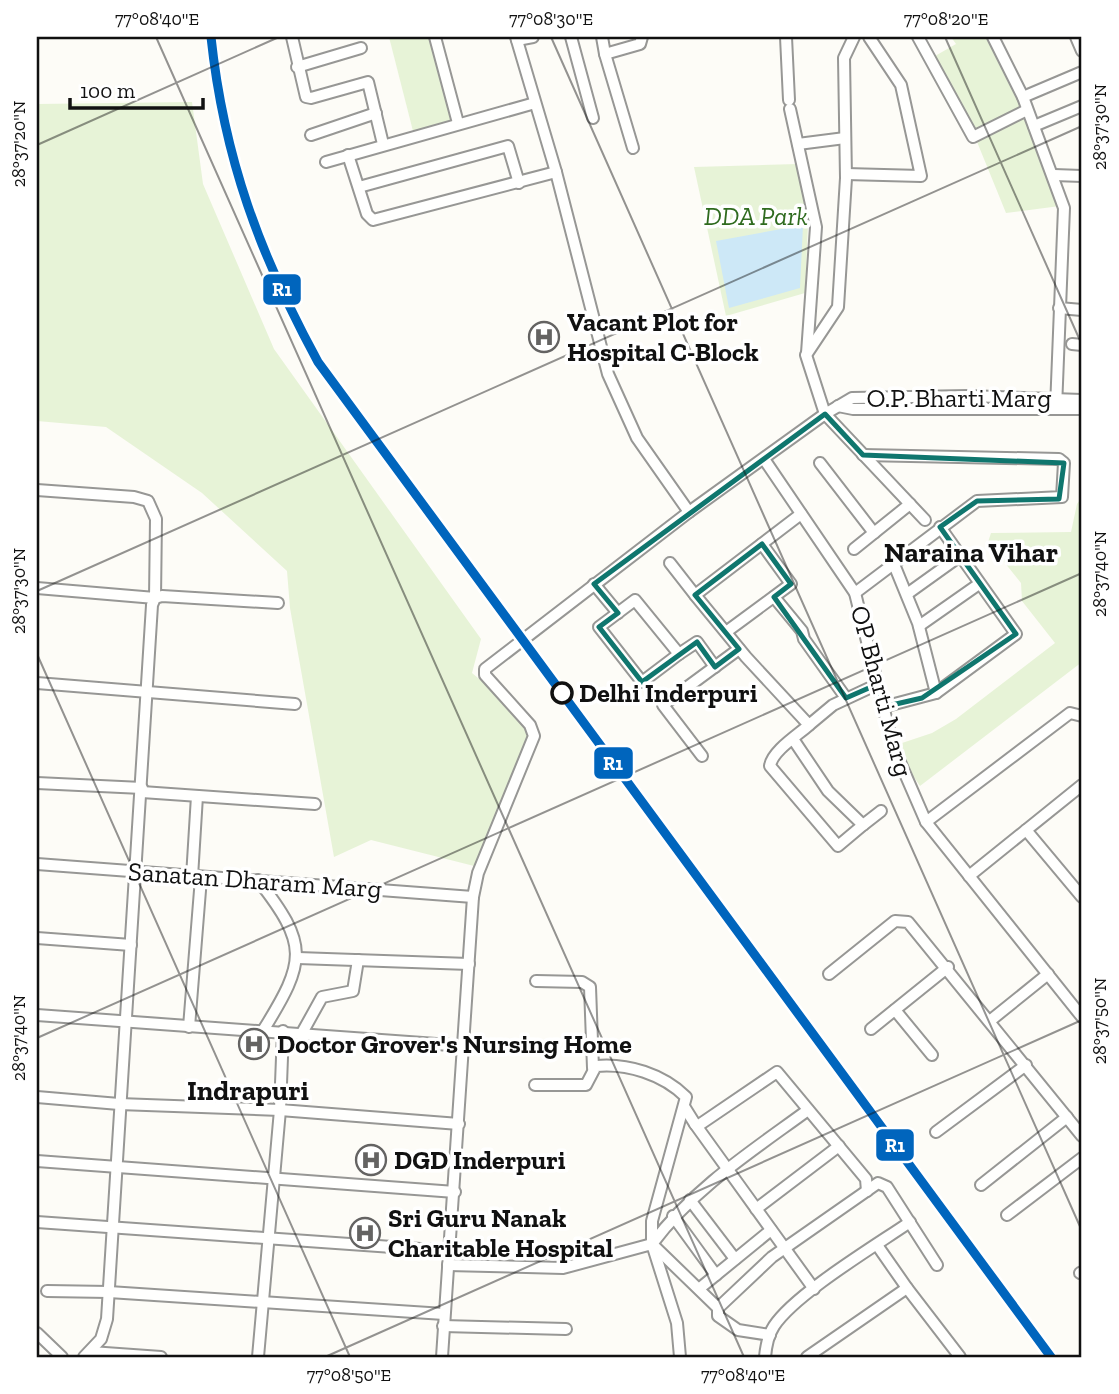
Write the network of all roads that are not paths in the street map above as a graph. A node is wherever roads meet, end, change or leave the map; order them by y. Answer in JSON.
{"nodes":[{"id":1,"x":292,"y":37,"type":"edge"},
{"id":2,"x":435,"y":37,"type":"edge"},
{"id":3,"x":533,"y":37,"type":"edge"},
{"id":4,"x":571,"y":37,"type":"edge"},
{"id":5,"x":603,"y":37,"type":"edge"},
{"id":6,"x":642,"y":37,"type":"edge"},
{"id":7,"x":786,"y":37,"type":"edge"},
{"id":8,"x":855,"y":37,"type":"edge"},
{"id":9,"x":869,"y":37,"type":"edge"},
{"id":10,"x":918,"y":37,"type":"edge"},
{"id":11,"x":993,"y":37,"type":"edge"},
{"id":12,"x":1076,"y":37,"type":"edge"},
{"id":13,"x":517,"y":38,"type":"edge"},
{"id":14,"x":360,"y":48,"type":"dead end"},
{"id":15,"x":1082,"y":51,"type":"edge"},
{"id":16,"x":605,"y":54,"type":"junction"},
{"id":17,"x":297,"y":67,"type":"junction"},
{"id":18,"x":1082,"y":72,"type":"edge"},
{"id":19,"x":1023,"y":97,"type":"junction"},
{"id":20,"x":535,"y":103,"type":"junction"},
{"id":21,"x":1082,"y":106,"type":"edge"},
{"id":22,"x":1027,"y":110,"type":"junction"},
{"id":23,"x":376,"y":113,"type":"junction"},
{"id":24,"x":593,"y":118,"type":"dead end"},
{"id":25,"x":458,"y":123,"type":"junction"},
{"id":26,"x":1034,"y":126,"type":"junction"},
{"id":27,"x":311,"y":135,"type":"dead end"},
{"id":28,"x":845,"y":138,"type":"junction"},
{"id":29,"x":383,"y":144,"type":"junction"},
{"id":30,"x":798,"y":144,"type":"junction"},
{"id":31,"x":633,"y":148,"type":"dead end"},
{"id":32,"x":348,"y":155,"type":"junction"},
{"id":33,"x":326,"y":162,"type":"dead end"},
{"id":34,"x":556,"y":172,"type":"junction"},
{"id":35,"x":846,"y":174,"type":"junction"},
{"id":36,"x":1054,"y":175,"type":"junction"},
{"id":37,"x":1082,"y":176,"type":"edge"},
{"id":38,"x":519,"y":183,"type":"junction"},
{"id":39,"x":359,"y":187,"type":"junction"},
{"id":40,"x":1059,"y":308,"type":"junction"},
{"id":41,"x":1082,"y":310,"type":"edge"},
{"id":42,"x":806,"y":355,"type":"junction"},
{"id":43,"x":1082,"y":400,"type":"edge"},
{"id":44,"x":1056,"y":403,"type":"junction"},
{"id":45,"x":1082,"y":409,"type":"edge"},
{"id":46,"x":825,"y":414,"type":"junction"},
{"id":47,"x":863,"y":455,"type":"junction"},
{"id":48,"x":764,"y":459,"type":"junction"},
{"id":49,"x":820,"y":463,"type":"dead end"},
{"id":50,"x":37,"y":490,"type":"edge"},
{"id":51,"x":910,"y":504,"type":"junction"},
{"id":52,"x":688,"y":512,"type":"junction"},
{"id":53,"x":801,"y":514,"type":"junction"},
{"id":54,"x":925,"y":520,"type":"dead end"},
{"id":55,"x":940,"y":527,"type":"junction"},
{"id":56,"x":874,"y":533,"type":"junction"},
{"id":57,"x":762,"y":544,"type":"junction"},
{"id":58,"x":854,"y":549,"type":"dead end"},
{"id":59,"x":960,"y":556,"type":"junction"},
{"id":60,"x":893,"y":562,"type":"junction"},
{"id":61,"x":670,"y":563,"type":"dead end"},
{"id":62,"x":594,"y":584,"type":"junction"},
{"id":63,"x":979,"y":584,"type":"junction"},
{"id":64,"x":37,"y":588,"type":"edge"},
{"id":65,"x":855,"y":593,"type":"junction"},
{"id":66,"x":907,"y":594,"type":"junction"},
{"id":67,"x":695,"y":595,"type":"junction"},
{"id":68,"x":774,"y":597,"type":"junction"},
{"id":69,"x":155,"y":598,"type":"junction"},
{"id":70,"x":278,"y":603,"type":"dead end"},
{"id":71,"x":618,"y":613,"type":"junction"},
{"id":72,"x":919,"y":626,"type":"junction"},
{"id":73,"x":726,"y":632,"type":"junction"},
{"id":74,"x":739,"y":649,"type":"junction"},
{"id":75,"x":679,"y":654,"type":"junction"},
{"id":76,"x":715,"y":667,"type":"junction"},
{"id":77,"x":37,"y":683,"type":"edge"},
{"id":78,"x":878,"y":684,"type":"junction"},
{"id":79,"x":936,"y":693,"type":"junction"},
{"id":80,"x":147,"y":694,"type":"junction"},
{"id":81,"x":846,"y":698,"type":"junction"},
{"id":82,"x":295,"y":704,"type":"dead end"},
{"id":83,"x":883,"y":707,"type":"junction"},
{"id":84,"x":1082,"y":716,"type":"edge"},
{"id":85,"x":810,"y":724,"type":"junction"},
{"id":86,"x":793,"y":739,"type":"junction"},
{"id":87,"x":702,"y":756,"type":"dead end"},
{"id":88,"x":37,"y":783,"type":"edge"},
{"id":89,"x":1082,"y":786,"type":"edge"},
{"id":90,"x":142,"y":790,"type":"junction"},
{"id":91,"x":197,"y":796,"type":"junction"},
{"id":92,"x":315,"y":804,"type":"dead end"},
{"id":93,"x":881,"y":811,"type":"dead end"},
{"id":94,"x":926,"y":822,"type":"junction"},
{"id":95,"x":863,"y":825,"type":"junction"},
{"id":96,"x":1026,"y":830,"type":"junction"},
{"id":97,"x":37,"y":864,"type":"edge"},
{"id":98,"x":137,"y":872,"type":"junction"},
{"id":99,"x":969,"y":876,"type":"junction"},
{"id":100,"x":196,"y":878,"type":"junction"},
{"id":101,"x":258,"y":880,"type":"junction"},
{"id":102,"x":473,"y":897,"type":"junction"},
{"id":103,"x":1082,"y":897,"type":"edge"},
{"id":104,"x":37,"y":938,"type":"edge"},
{"id":105,"x":131,"y":945,"type":"junction"},
{"id":106,"x":298,"y":958,"type":"junction"},
{"id":107,"x":358,"y":960,"type":"junction"},
{"id":108,"x":469,"y":964,"type":"junction"},
{"id":109,"x":948,"y":967,"type":"junction"},
{"id":110,"x":829,"y":974,"type":"dead end"},
{"id":111,"x":1048,"y":974,"type":"junction"},
{"id":112,"x":536,"y":981,"type":"dead end"},
{"id":113,"x":1080,"y":1009,"type":"edge"},
{"id":114,"x":895,"y":1010,"type":"junction"},
{"id":115,"x":37,"y":1015,"type":"edge"},
{"id":116,"x":991,"y":1020,"type":"junction"},
{"id":117,"x":125,"y":1023,"type":"junction"},
{"id":118,"x":189,"y":1027,"type":"junction"},
{"id":119,"x":264,"y":1029,"type":"junction"},
{"id":120,"x":871,"y":1029,"type":"dead end"},
{"id":121,"x":283,"y":1031,"type":"junction"},
{"id":122,"x":302,"y":1033,"type":"junction"},
{"id":123,"x":464,"y":1046,"type":"junction"},
{"id":124,"x":932,"y":1055,"type":"dead end"},
{"id":125,"x":1026,"y":1065,"type":"junction"},
{"id":126,"x":593,"y":1068,"type":"junction"},
{"id":127,"x":535,"y":1085,"type":"dead end"},
{"id":128,"x":37,"y":1097,"type":"edge"},
{"id":129,"x":119,"y":1104,"type":"junction"},
{"id":130,"x":685,"y":1108,"type":"junction"},
{"id":131,"x":280,"y":1110,"type":"junction"},
{"id":132,"x":808,"y":1110,"type":"junction"},
{"id":133,"x":1067,"y":1117,"type":"junction"},
{"id":134,"x":460,"y":1124,"type":"junction"},
{"id":135,"x":695,"y":1124,"type":"junction"},
{"id":136,"x":936,"y":1132,"type":"dead end"},
{"id":137,"x":1082,"y":1136,"type":"edge"},
{"id":138,"x":839,"y":1146,"type":"junction"},
{"id":139,"x":1082,"y":1157,"type":"edge"},
{"id":140,"x":37,"y":1161,"type":"edge"},
{"id":141,"x":114,"y":1168,"type":"junction"},
{"id":142,"x":727,"y":1170,"type":"junction"},
{"id":143,"x":272,"y":1178,"type":"junction"},
{"id":144,"x":981,"y":1185,"type":"dead end"},
{"id":145,"x":867,"y":1191,"type":"junction"},
{"id":146,"x":455,"y":1192,"type":"junction"},
{"id":147,"x":690,"y":1200,"type":"junction"},
{"id":148,"x":755,"y":1209,"type":"junction"},
{"id":149,"x":1007,"y":1215,"type":"dead end"},
{"id":150,"x":673,"y":1216,"type":"junction"},
{"id":151,"x":37,"y":1222,"type":"edge"},
{"id":152,"x":909,"y":1222,"type":"junction"},
{"id":153,"x":110,"y":1227,"type":"junction"},
{"id":154,"x":771,"y":1230,"type":"junction"},
{"id":155,"x":267,"y":1237,"type":"junction"},
{"id":156,"x":652,"y":1244,"type":"junction"},
{"id":157,"x":877,"y":1245,"type":"junction"},
{"id":158,"x":785,"y":1248,"type":"junction"},
{"id":159,"x":449,"y":1251,"type":"junction"},
{"id":160,"x":735,"y":1259,"type":"junction"},
{"id":161,"x":448,"y":1265,"type":"junction"},
{"id":162,"x":937,"y":1265,"type":"dead end"},
{"id":163,"x":716,"y":1275,"type":"junction"},
{"id":164,"x":700,"y":1288,"type":"junction"},
{"id":165,"x":907,"y":1288,"type":"junction"},
{"id":166,"x":814,"y":1289,"type":"junction"},
{"id":167,"x":47,"y":1291,"type":"dead end"},
{"id":168,"x":109,"y":1292,"type":"junction"},
{"id":169,"x":261,"y":1303,"type":"junction"},
{"id":170,"x":718,"y":1308,"type":"junction"},
{"id":171,"x":444,"y":1320,"type":"junction"},
{"id":172,"x":566,"y":1329,"type":"dead end"},
{"id":173,"x":37,"y":1333,"type":"edge"},
{"id":174,"x":770,"y":1335,"type":"junction"},
{"id":175,"x":88,"y":1354,"type":"edge"},
{"id":176,"x":62,"y":1357,"type":"edge"},
{"id":177,"x":160,"y":1357,"type":"edge"},
{"id":178,"x":258,"y":1357,"type":"edge"},
{"id":179,"x":442,"y":1357,"type":"edge"},
{"id":180,"x":680,"y":1357,"type":"edge"},
{"id":181,"x":765,"y":1357,"type":"edge"},
{"id":182,"x":807,"y":1357,"type":"edge"},
{"id":183,"x":960,"y":1357,"type":"edge"}],
"edges":[{"from":1,"to":17,"type":"street"},
{"from":2,"to":25,"type":"street"},
{"from":3,"to":13,"type":"street"},
{"from":4,"to":24,"type":"street"},
{"from":5,"to":16,"type":"street"},
{"from":6,"to":16,"type":"street"},
{"from":7,"to":30,"type":"street"},
{"from":8,"to":28,"type":"street"},
{"from":9,"to":35,"type":"street"},
{"from":10,"to":22,"type":"street"},
{"from":11,"to":19,"type":"street"},
{"from":12,"to":15,"type":"street"},
{"from":13,"to":20,"type":"street"},
{"from":14,"to":17,"type":"street"},
{"from":16,"to":31,"type":"street"},
{"from":17,"to":23,"type":"street"},
{"from":18,"to":19,"type":"street"},
{"from":19,"to":22,"type":"street"},
{"from":20,"to":25,"type":"street"},
{"from":20,"to":34,"type":"street"},
{"from":21,"to":26,"type":"street"},
{"from":22,"to":26,"type":"street"},
{"from":23,"to":27,"type":"street"},
{"from":23,"to":29,"type":"street"},
{"from":25,"to":29,"type":"street"},
{"from":26,"to":36,"type":"street"},
{"from":28,"to":30,"type":"street"},
{"from":28,"to":35,"type":"street"},
{"from":29,"to":32,"type":"street"},
{"from":30,"to":42,"type":"street"},
{"from":32,"to":33,"type":"street"},
{"from":32,"to":39,"type":"street"},
{"from":34,"to":38,"type":"street"},
{"from":34,"to":52,"type":"street"},
{"from":35,"to":42,"type":"street"},
{"from":36,"to":37,"type":"street"},
{"from":36,"to":40,"type":"street"},
{"from":38,"to":39,"type":"street"},
{"from":38,"to":39,"type":"street"},
{"from":40,"to":41,"type":"street"},
{"from":40,"to":44,"type":"street"},
{"from":42,"to":46,"type":"street"},
{"from":43,"to":44,"type":"street","name":"O.P. Bharti Marg"},
{"from":44,"to":45,"type":"street","name":"O.P. Bharti Marg"},
{"from":44,"to":46,"type":"street","name":"O.P. Bharti Marg"},
{"from":46,"to":47,"type":"street"},
{"from":46,"to":48,"type":"street","name":"O.P. Bharti Marg"},
{"from":47,"to":51,"type":"street"},
{"from":47,"to":55,"type":"street"},
{"from":48,"to":52,"type":"street","name":"O.P. Bharti Marg"},
{"from":48,"to":53,"type":"street","name":"OP Bharti Marg"},
{"from":49,"to":56,"type":"street"},
{"from":50,"to":69,"type":"street"},
{"from":51,"to":54,"type":"street"},
{"from":51,"to":56,"type":"street"},
{"from":52,"to":62,"type":"street","name":"O.P. Bharti Marg"},
{"from":53,"to":57,"type":"street"},
{"from":53,"to":65,"type":"street","name":"OP Bharti Marg"},
{"from":55,"to":59,"type":"street"},
{"from":55,"to":60,"type":"street"},
{"from":56,"to":58,"type":"street"},
{"from":57,"to":67,"type":"street"},
{"from":57,"to":68,"type":"street"},
{"from":59,"to":63,"type":"street"},
{"from":59,"to":66,"type":"street"},
{"from":60,"to":65,"type":"street"},
{"from":60,"to":66,"type":"street"},
{"from":61,"to":67,"type":"street"},
{"from":62,"to":71,"type":"street"},
{"from":62,"to":102,"type":"street","name":"O.P. Bharti Marg"},
{"from":63,"to":72,"type":"street"},
{"from":63,"to":79,"type":"street"},
{"from":64,"to":69,"type":"street"},
{"from":65,"to":78,"type":"street","name":"OP Bharti Marg"},
{"from":66,"to":72,"type":"street"},
{"from":67,"to":73,"type":"street"},
{"from":68,"to":73,"type":"street"},
{"from":68,"to":81,"type":"street"},
{"from":69,"to":70,"type":"street"},
{"from":69,"to":80,"type":"street"},
{"from":71,"to":75,"type":"street"},
{"from":71,"to":75,"type":"street"},
{"from":72,"to":79,"type":"street"},
{"from":73,"to":74,"type":"street"},
{"from":74,"to":76,"type":"street"},
{"from":74,"to":85,"type":"street"},
{"from":75,"to":76,"type":"street"},
{"from":76,"to":87,"type":"street"},
{"from":77,"to":80,"type":"street"},
{"from":78,"to":81,"type":"street"},
{"from":78,"to":83,"type":"street","name":"OP Bharti Marg"},
{"from":79,"to":83,"type":"street"},
{"from":80,"to":82,"type":"street"},
{"from":80,"to":90,"type":"street"},
{"from":81,"to":85,"type":"street"},
{"from":83,"to":94,"type":"street","name":"OP Bharti Marg"},
{"from":84,"to":94,"type":"street"},
{"from":85,"to":86,"type":"street"},
{"from":86,"to":95,"type":"street"},
{"from":86,"to":95,"type":"street"},
{"from":88,"to":90,"type":"street"},
{"from":89,"to":96,"type":"street"},
{"from":90,"to":91,"type":"street"},
{"from":90,"to":98,"type":"street"},
{"from":91,"to":92,"type":"street"},
{"from":91,"to":100,"type":"street"},
{"from":93,"to":95,"type":"street"},
{"from":94,"to":99,"type":"street","name":"OP Bharti Marg"},
{"from":96,"to":99,"type":"street"},
{"from":96,"to":103,"type":"street"},
{"from":97,"to":98,"type":"street","name":"Sanatan Dharam Marg"},
{"from":98,"to":100,"type":"street","name":"Sanatan Dharam Marg"},
{"from":98,"to":105,"type":"street"},
{"from":99,"to":111,"type":"street","name":"OP Bharti Marg"},
{"from":100,"to":101,"type":"street","name":"Sanatan Dharam Marg"},
{"from":100,"to":118,"type":"street"},
{"from":101,"to":102,"type":"street","name":"Sanatan Dharam Marg"},
{"from":101,"to":106,"type":"street"},
{"from":102,"to":108,"type":"street"},
{"from":104,"to":105,"type":"street"},
{"from":105,"to":117,"type":"street"},
{"from":106,"to":107,"type":"street"},
{"from":106,"to":119,"type":"street"},
{"from":107,"to":108,"type":"street"},
{"from":107,"to":122,"type":"street"},
{"from":108,"to":123,"type":"street"},
{"from":109,"to":110,"type":"street"},
{"from":109,"to":114,"type":"street"},
{"from":109,"to":116,"type":"street"},
{"from":111,"to":113,"type":"street","name":"OP Bharti Marg"},
{"from":111,"to":116,"type":"street"},
{"from":112,"to":126,"type":"street"},
{"from":114,"to":120,"type":"street"},
{"from":114,"to":124,"type":"street"},
{"from":115,"to":117,"type":"street"},
{"from":116,"to":125,"type":"street"},
{"from":117,"to":118,"type":"street"},
{"from":117,"to":129,"type":"street"},
{"from":118,"to":119,"type":"street"},
{"from":119,"to":121,"type":"street"},
{"from":121,"to":122,"type":"street"},
{"from":121,"to":131,"type":"street"},
{"from":122,"to":123,"type":"street"},
{"from":123,"to":134,"type":"street"},
{"from":125,"to":133,"type":"street"},
{"from":125,"to":136,"type":"street"},
{"from":126,"to":127,"type":"street"},
{"from":126,"to":130,"type":"street"},
{"from":128,"to":129,"type":"street"},
{"from":129,"to":131,"type":"street"},
{"from":129,"to":141,"type":"street"},
{"from":130,"to":135,"type":"street"},
{"from":130,"to":156,"type":"street"},
{"from":131,"to":134,"type":"street"},
{"from":131,"to":143,"type":"street"},
{"from":132,"to":135,"type":"street"},
{"from":132,"to":138,"type":"street"},
{"from":132,"to":142,"type":"street"},
{"from":133,"to":137,"type":"street"},
{"from":133,"to":144,"type":"street"},
{"from":134,"to":146,"type":"street"},
{"from":135,"to":142,"type":"street"},
{"from":138,"to":145,"type":"street"},
{"from":138,"to":148,"type":"street"},
{"from":139,"to":149,"type":"street"},
{"from":140,"to":141,"type":"street"},
{"from":141,"to":143,"type":"street"},
{"from":141,"to":153,"type":"street"},
{"from":142,"to":147,"type":"street"},
{"from":142,"to":148,"type":"street"},
{"from":143,"to":146,"type":"street"},
{"from":143,"to":155,"type":"street"},
{"from":145,"to":152,"type":"street"},
{"from":145,"to":158,"type":"street"},
{"from":146,"to":159,"type":"street"},
{"from":147,"to":150,"type":"street"},
{"from":147,"to":160,"type":"street"},
{"from":148,"to":154,"type":"street"},
{"from":150,"to":156,"type":"street"},
{"from":150,"to":163,"type":"street"},
{"from":151,"to":153,"type":"street"},
{"from":152,"to":157,"type":"street"},
{"from":152,"to":162,"type":"street"},
{"from":153,"to":155,"type":"street"},
{"from":153,"to":168,"type":"street"},
{"from":154,"to":158,"type":"street"},
{"from":154,"to":160,"type":"street"},
{"from":155,"to":159,"type":"street"},
{"from":155,"to":169,"type":"street"},
{"from":156,"to":161,"type":"street"},
{"from":156,"to":164,"type":"street"},
{"from":156,"to":180,"type":"street"},
{"from":157,"to":165,"type":"street"},
{"from":157,"to":166,"type":"street"},
{"from":158,"to":166,"type":"street"},
{"from":158,"to":170,"type":"street"},
{"from":159,"to":161,"type":"street"},
{"from":160,"to":163,"type":"street"},
{"from":161,"to":171,"type":"street"},
{"from":163,"to":164,"type":"street"},
{"from":164,"to":170,"type":"street"},
{"from":165,"to":182,"type":"street"},
{"from":165,"to":183,"type":"street"},
{"from":166,"to":174,"type":"street"},
{"from":167,"to":168,"type":"street"},
{"from":168,"to":169,"type":"street"},
{"from":168,"to":175,"type":"street"},
{"from":169,"to":171,"type":"street"},
{"from":169,"to":178,"type":"street"},
{"from":170,"to":174,"type":"street"},
{"from":171,"to":172,"type":"street"},
{"from":171,"to":179,"type":"street"},
{"from":173,"to":176,"type":"street"},
{"from":174,"to":181,"type":"street"},
{"from":175,"to":177,"type":"street"}]}
